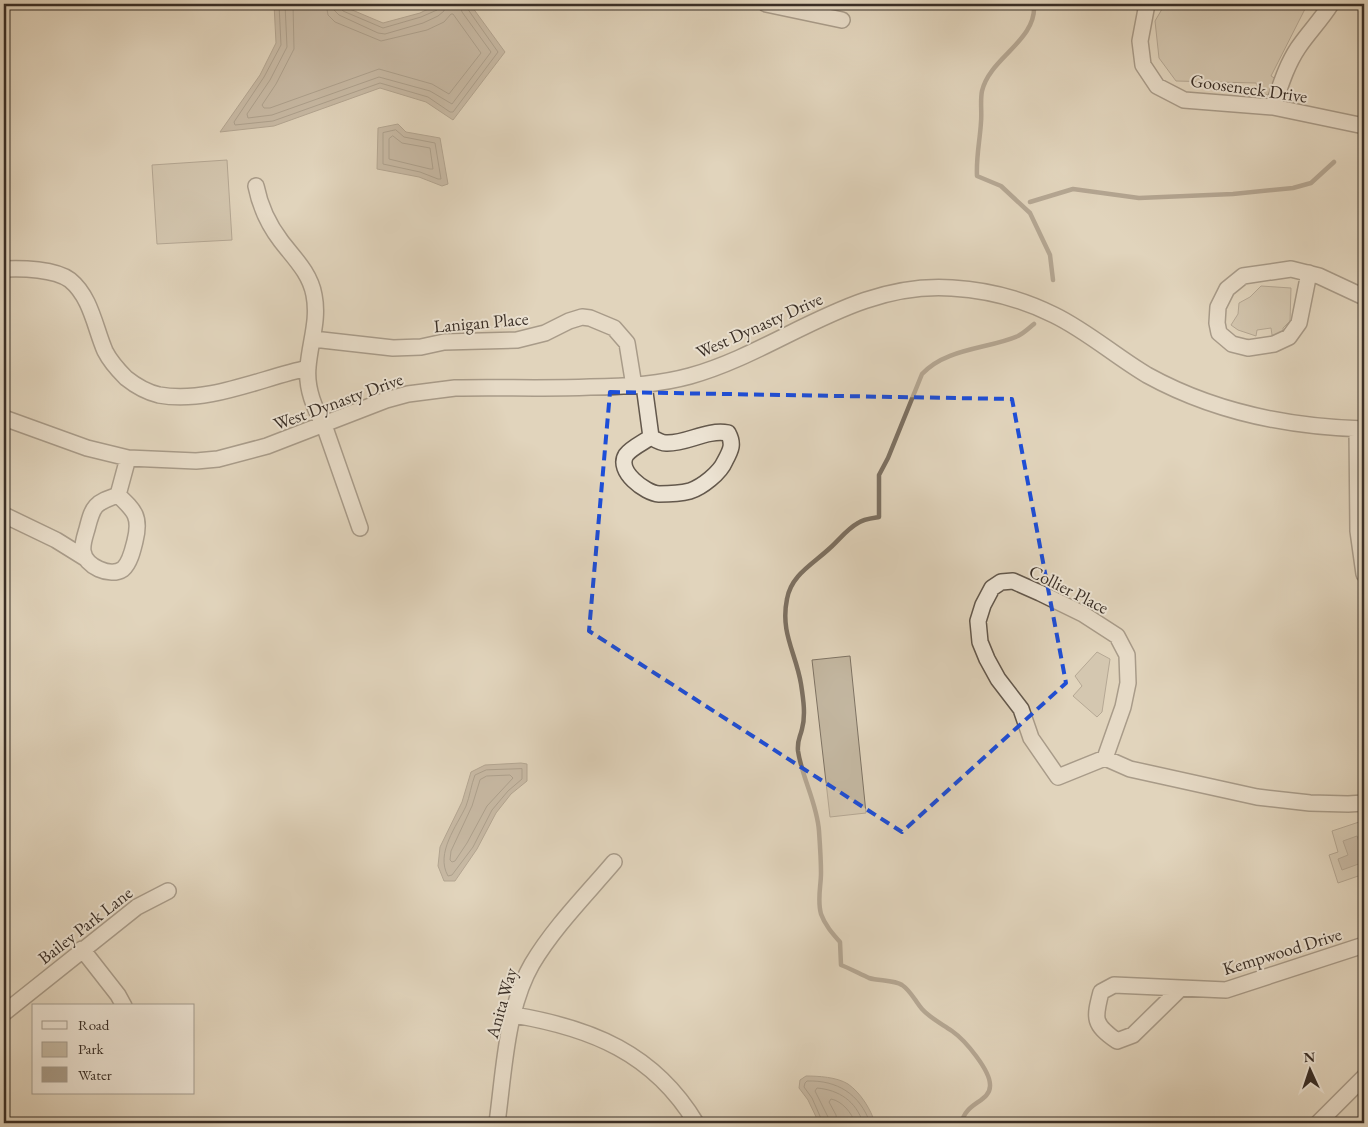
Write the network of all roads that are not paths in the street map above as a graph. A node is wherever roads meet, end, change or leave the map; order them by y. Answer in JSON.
{"nodes":[{"id":1,"x":766,"y":4,"type":"edge"},
{"id":2,"x":1147,"y":4,"type":"edge"},
{"id":3,"x":1331,"y":4,"type":"edge"},
{"id":4,"x":842,"y":20,"type":"dead end"},
{"id":5,"x":1273,"y":107,"type":"junction"},
{"id":6,"x":1364,"y":126,"type":"edge"},
{"id":7,"x":256,"y":186,"type":"dead end"},
{"id":8,"x":4,"y":269,"type":"edge"},
{"id":9,"x":1309,"y":273,"type":"junction"},
{"id":10,"x":1364,"y":297,"type":"edge"},
{"id":11,"x":313,"y":339,"type":"junction"},
{"id":12,"x":308,"y":368,"type":"junction"},
{"id":13,"x":639,"y":386,"type":"junction"},
{"id":14,"x":4,"y":418,"type":"edge"},
{"id":15,"x":324,"y":425,"type":"junction"},
{"id":16,"x":1360,"y":429,"type":"edge"},
{"id":17,"x":651,"y":437,"type":"junction"},
{"id":18,"x":128,"y":458,"type":"junction"},
{"id":19,"x":118,"y":494,"type":"junction"},
{"id":20,"x":4,"y":515,"type":"edge"},
{"id":21,"x":360,"y":528,"type":"dead end"},
{"id":22,"x":85,"y":558,"type":"junction"},
{"id":23,"x":1364,"y":574,"type":"edge"},
{"id":24,"x":1105,"y":758,"type":"junction"},
{"id":25,"x":1364,"y":803,"type":"edge"},
{"id":26,"x":614,"y":862,"type":"dead end"},
{"id":27,"x":168,"y":891,"type":"dead end"},
{"id":28,"x":1364,"y":945,"type":"edge"},
{"id":29,"x":82,"y":949,"type":"junction"},
{"id":30,"x":1181,"y":988,"type":"junction"},
{"id":31,"x":123,"y":1004,"type":"edge"},
{"id":32,"x":4,"y":1013,"type":"edge"},
{"id":33,"x":514,"y":1015,"type":"junction"},
{"id":34,"x":1364,"y":1077,"type":"edge"},
{"id":35,"x":498,"y":1123,"type":"edge"},
{"id":36,"x":696,"y":1123,"type":"edge"},
{"id":37,"x":1318,"y":1123,"type":"edge"}],
"edges":[{"from":1,"to":4,"type":"street"},
{"from":2,"to":5,"type":"street","name":"Gooseneck Drive"},
{"from":3,"to":5,"type":"street"},
{"from":5,"to":6,"type":"street","name":"Gooseneck Drive"},
{"from":7,"to":11,"type":"street"},
{"from":8,"to":12,"type":"street"},
{"from":9,"to":9,"type":"street"},
{"from":9,"to":10,"type":"street"},
{"from":11,"to":12,"type":"street"},
{"from":11,"to":13,"type":"street","name":"Lanigan Place"},
{"from":12,"to":15,"type":"street"},
{"from":13,"to":15,"type":"street","name":"West Dynasty Drive"},
{"from":13,"to":16,"type":"street","name":"West Dynasty Drive"},
{"from":13,"to":17,"type":"street","name":"Lanigan Place"},
{"from":14,"to":18,"type":"street","name":"West Dynasty Drive"},
{"from":15,"to":18,"type":"street","name":"West Dynasty Drive"},
{"from":15,"to":21,"type":"street"},
{"from":16,"to":23,"type":"street"},
{"from":17,"to":17,"type":"street"},
{"from":18,"to":19,"type":"street"},
{"from":19,"to":22,"type":"street"},
{"from":19,"to":22,"type":"street"},
{"from":20,"to":22,"type":"street"},
{"from":24,"to":24,"type":"street","name":"Collier Place"},
{"from":24,"to":25,"type":"street"},
{"from":26,"to":33,"type":"street","name":"Anita Way"},
{"from":27,"to":29,"type":"street","name":"Bailey Park Lane"},
{"from":28,"to":30,"type":"street","name":"Kempwood Drive"},
{"from":29,"to":31,"type":"street"},
{"from":29,"to":32,"type":"street","name":"Bailey Park Lane"},
{"from":30,"to":30,"type":"street","name":"Kempwood Drive"},
{"from":33,"to":35,"type":"street","name":"Anita Way"},
{"from":33,"to":36,"type":"street"},
{"from":34,"to":37,"type":"street"}]}
